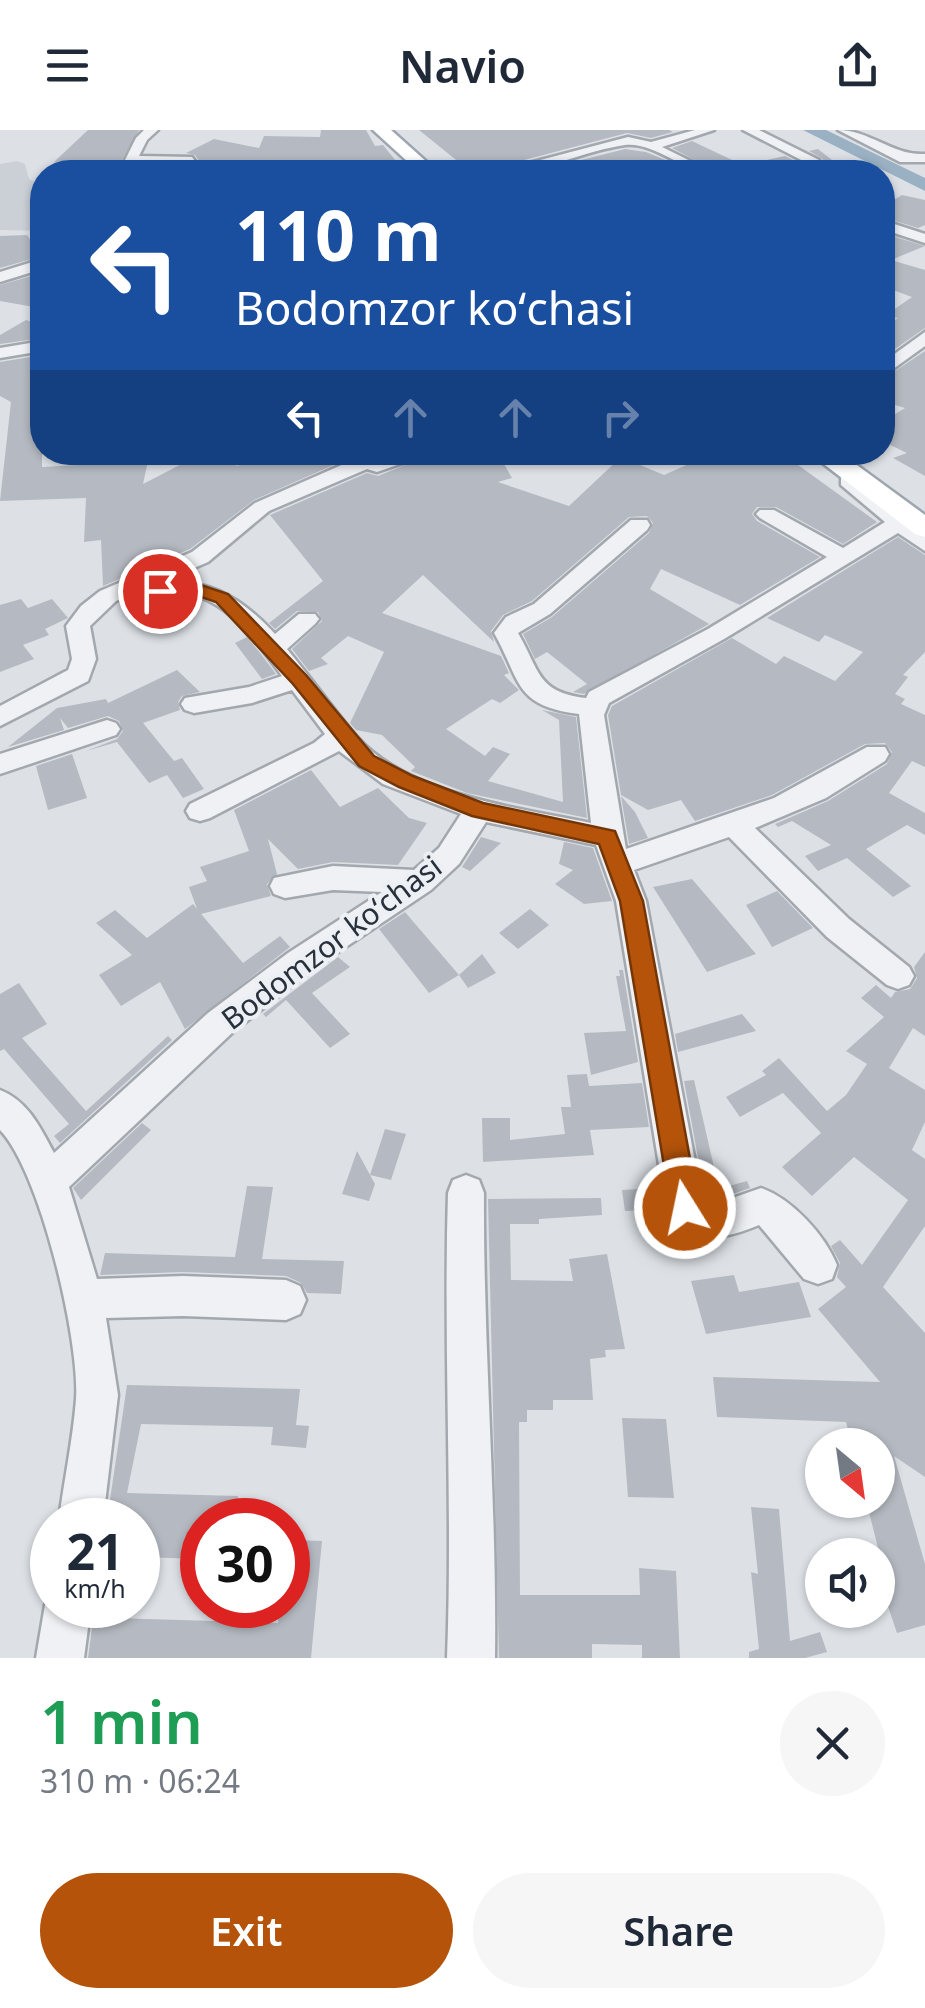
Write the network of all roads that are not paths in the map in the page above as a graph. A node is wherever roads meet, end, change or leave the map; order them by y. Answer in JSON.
{"nodes":[{"id":1,"x":152,"y":130,"type":"edge"},
{"id":2,"x":379,"y":130,"type":"edge"},
{"id":3,"x":398,"y":130,"type":"edge"},
{"id":4,"x":708,"y":130,"type":"edge"},
{"id":5,"x":750,"y":130,"type":"edge"},
{"id":6,"x":844,"y":130,"type":"edge"},
{"id":7,"x":885,"y":135,"type":"dead end"},
{"id":8,"x":649,"y":146,"type":"junction"},
{"id":9,"x":867,"y":147,"type":"junction"},
{"id":10,"x":925,"y":158,"type":"edge"},
{"id":11,"x":132,"y":160,"type":"edge"},
{"id":12,"x":412,"y":160,"type":"edge"},
{"id":13,"x":431,"y":160,"type":"edge"},
{"id":14,"x":551,"y":160,"type":"edge"},
{"id":15,"x":681,"y":160,"type":"edge"},
{"id":16,"x":812,"y":160,"type":"dead end"},
{"id":17,"x":895,"y":160,"type":"edge"},
{"id":18,"x":895,"y":160,"type":"edge"},
{"id":19,"x":925,"y":174,"type":"edge"},
{"id":20,"x":895,"y":229,"type":"edge"},
{"id":21,"x":925,"y":239,"type":"edge"},
{"id":22,"x":30,"y":268,"type":"edge"},
{"id":23,"x":0,"y":277,"type":"edge"},
{"id":24,"x":921,"y":344,"type":"edge"},
{"id":25,"x":30,"y":348,"type":"edge"},
{"id":26,"x":0,"y":352,"type":"edge"},
{"id":27,"x":895,"y":363,"type":"edge"},
{"id":28,"x":345,"y":465,"type":"edge"},
{"id":29,"x":828,"y":465,"type":"edge"},
{"id":30,"x":838,"y":465,"type":"edge"},
{"id":31,"x":861,"y":465,"type":"edge"},
{"id":32,"x":768,"y":514,"type":"dead end"},
{"id":33,"x":918,"y":525,"type":"edge"},
{"id":34,"x":639,"y":526,"type":"dead end"},
{"id":35,"x":842,"y":558,"type":"junction"},
{"id":36,"x":89,"y":610,"type":"junction"},
{"id":37,"x":307,"y":619,"type":"dead end"},
{"id":38,"x":272,"y":649,"type":"junction"},
{"id":39,"x":300,"y":679,"type":"junction"},
{"id":40,"x":194,"y":704,"type":"dead end"},
{"id":41,"x":593,"y":707,"type":"junction"},
{"id":42,"x":0,"y":717,"type":"edge"},
{"id":43,"x":107,"y":730,"type":"dead end"},
{"id":44,"x":342,"y":734,"type":"junction"},
{"id":45,"x":876,"y":754,"type":"dead end"},
{"id":46,"x":0,"y":764,"type":"edge"},
{"id":47,"x":200,"y":810,"type":"dead end"},
{"id":48,"x":480,"y":810,"type":"junction"},
{"id":49,"x":732,"y":824,"type":"junction"},
{"id":50,"x":612,"y":851,"type":"junction"},
{"id":51,"x":420,"y":882,"type":"junction"},
{"id":52,"x":285,"y":886,"type":"dead end"},
{"id":53,"x":898,"y":976,"type":"dead end"},
{"id":54,"x":0,"y":1106,"type":"edge"},
{"id":55,"x":49,"y":1181,"type":"junction"},
{"id":56,"x":466,"y":1193,"type":"dead end"},
{"id":57,"x":818,"y":1265,"type":"dead end"},
{"id":58,"x":84,"y":1299,"type":"junction"},
{"id":59,"x":286,"y":1300,"type":"dead end"},
{"id":60,"x":84,"y":1498,"type":"edge"},
{"id":61,"x":65,"y":1628,"type":"edge"},
{"id":62,"x":60,"y":1658,"type":"edge"},
{"id":63,"x":471,"y":1658,"type":"edge"}],
"edges":[{"from":1,"to":11,"type":"street"},
{"from":2,"to":12,"type":"main road"},
{"from":3,"to":13,"type":"main road"},
{"from":4,"to":8,"type":"street"},
{"from":5,"to":16,"type":"street"},
{"from":6,"to":9,"type":"street"},
{"from":7,"to":9,"type":"street"},
{"from":8,"to":14,"type":"street"},
{"from":8,"to":15,"type":"street"},
{"from":9,"to":10,"type":"street"},
{"from":9,"to":18,"type":"street"},
{"from":17,"to":19,"type":"street"},
{"from":20,"to":21,"type":"street"},
{"from":22,"to":23,"type":"street"},
{"from":24,"to":27,"type":"street"},
{"from":25,"to":26,"type":"street"},
{"from":28,"to":36,"type":"street"},
{"from":29,"to":33,"type":"street"},
{"from":30,"to":33,"type":"main road"},
{"from":31,"to":33,"type":"main road"},
{"from":32,"to":35,"type":"street"},
{"from":33,"to":35,"type":"street"},
{"from":34,"to":41,"type":"street"},
{"from":35,"to":41,"type":"street"},
{"from":36,"to":38,"type":"street"},
{"from":36,"to":42,"type":"street"},
{"from":37,"to":38,"type":"street"},
{"from":38,"to":39,"type":"street"},
{"from":39,"to":40,"type":"street"},
{"from":39,"to":44,"type":"street"},
{"from":41,"to":50,"type":"street"},
{"from":43,"to":46,"type":"street"},
{"from":44,"to":47,"type":"street"},
{"from":44,"to":48,"type":"street"},
{"from":45,"to":49,"type":"street"},
{"from":48,"to":50,"type":"street"},
{"from":48,"to":51,"type":"street","name":"Bodomzor koʻchasi"},
{"from":49,"to":50,"type":"street"},
{"from":49,"to":53,"type":"street"},
{"from":50,"to":57,"type":"street"},
{"from":51,"to":52,"type":"street"},
{"from":51,"to":55,"type":"street","name":"Bodomzor koʻchasi"},
{"from":54,"to":55,"type":"street"},
{"from":55,"to":58,"type":"street"},
{"from":56,"to":63,"type":"street"},
{"from":58,"to":59,"type":"street"},
{"from":58,"to":60,"type":"street"},
{"from":61,"to":62,"type":"street"}]}
